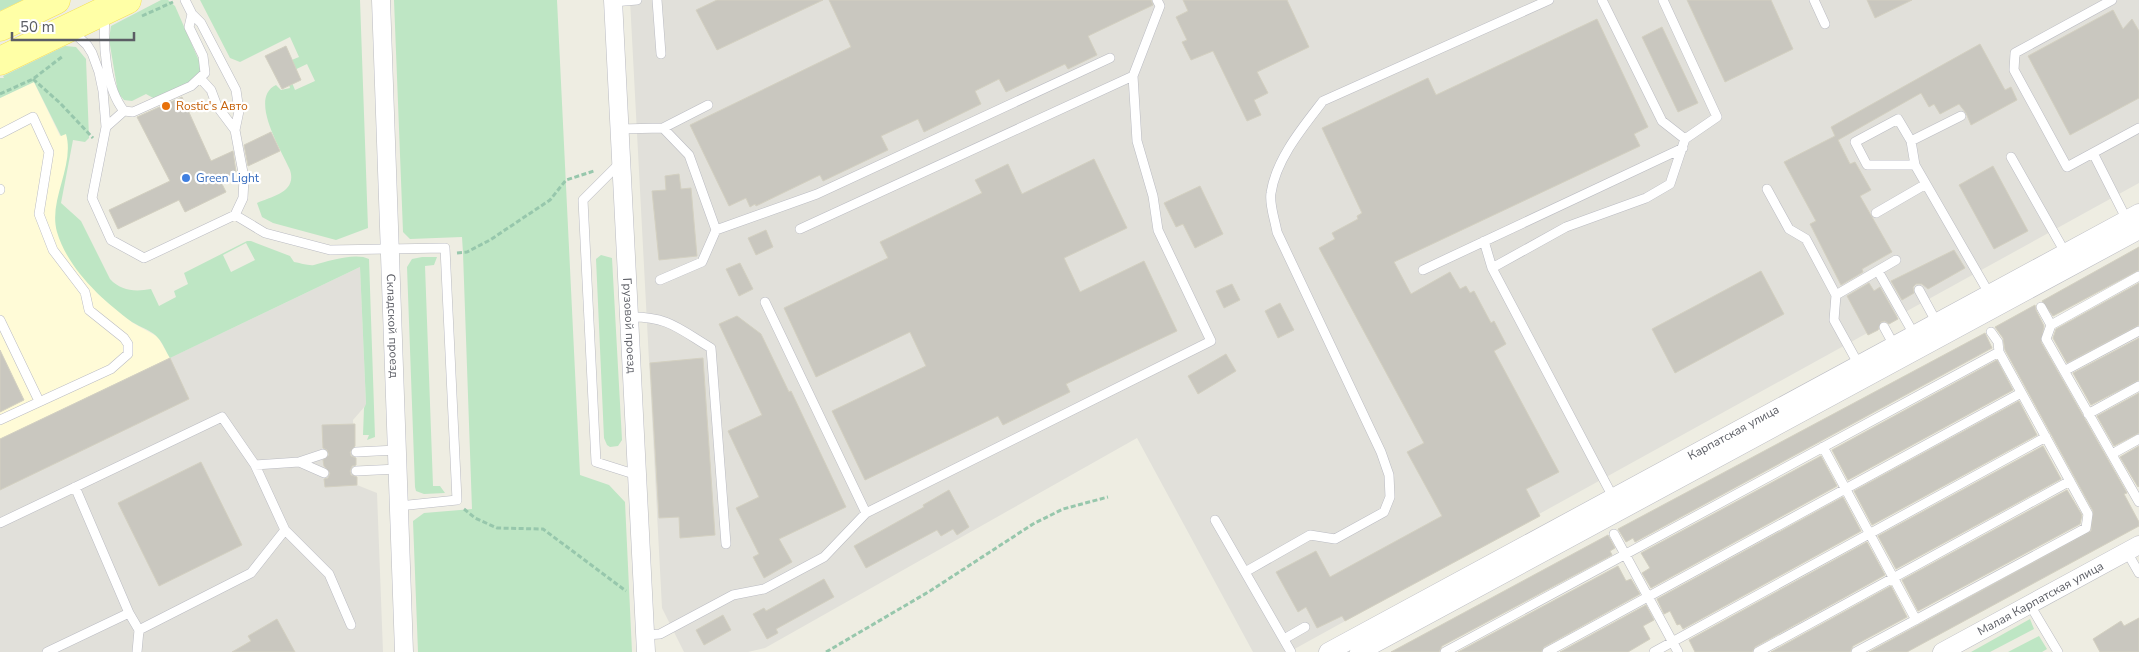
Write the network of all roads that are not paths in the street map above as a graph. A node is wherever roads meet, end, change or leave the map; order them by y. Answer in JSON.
{"nodes":[{"id":1,"x":56,"y":0,"type":"edge"},
{"id":2,"x":185,"y":0,"type":"edge"},
{"id":3,"x":381,"y":0,"type":"edge"},
{"id":4,"x":637,"y":0,"type":"edge"},
{"id":5,"x":657,"y":0,"type":"edge"},
{"id":6,"x":1157,"y":0,"type":"edge"},
{"id":7,"x":1549,"y":0,"type":"edge"},
{"id":8,"x":1602,"y":0,"type":"edge"},
{"id":9,"x":1663,"y":0,"type":"edge"},
{"id":10,"x":1814,"y":0,"type":"edge"},
{"id":11,"x":2112,"y":0,"type":"edge"},
{"id":12,"x":613,"y":1,"type":"edge"},
{"id":13,"x":116,"y":5,"type":"edge"},
{"id":14,"x":192,"y":14,"type":"junction"},
{"id":15,"x":1825,"y":24,"type":"dead end"},
{"id":16,"x":0,"y":27,"type":"edge"},
{"id":17,"x":69,"y":28,"type":"junction"},
{"id":18,"x":661,"y":54,"type":"dead end"},
{"id":19,"x":1110,"y":58,"type":"dead end"},
{"id":20,"x":0,"y":61,"type":"edge"},
{"id":21,"x":1133,"y":76,"type":"junction"},
{"id":22,"x":202,"y":79,"type":"junction"},
{"id":23,"x":708,"y":105,"type":"dead end"},
{"id":24,"x":124,"y":111,"type":"junction"},
{"id":25,"x":1961,"y":116,"type":"dead end"},
{"id":26,"x":106,"y":127,"type":"junction"},
{"id":27,"x":663,"y":128,"type":"junction"},
{"id":28,"x":2139,"y":128,"type":"edge"},
{"id":29,"x":619,"y":129,"type":"junction"},
{"id":30,"x":236,"y":130,"type":"junction"},
{"id":31,"x":0,"y":134,"type":"edge"},
{"id":32,"x":1911,"y":140,"type":"junction"},
{"id":33,"x":1684,"y":143,"type":"junction"},
{"id":34,"x":2093,"y":153,"type":"junction"},
{"id":35,"x":2011,"y":157,"type":"dead end"},
{"id":36,"x":621,"y":162,"type":"junction"},
{"id":37,"x":1914,"y":165,"type":"junction"},
{"id":38,"x":1926,"y":184,"type":"junction"},
{"id":39,"x":1767,"y":189,"type":"dead end"},
{"id":40,"x":1876,"y":213,"type":"dead end"},
{"id":41,"x":234,"y":214,"type":"junction"},
{"id":42,"x":2135,"y":224,"type":"edge"},
{"id":43,"x":800,"y":229,"type":"dead end"},
{"id":44,"x":716,"y":230,"type":"junction"},
{"id":45,"x":1484,"y":241,"type":"junction"},
{"id":46,"x":389,"y":248,"type":"junction"},
{"id":47,"x":2069,"y":259,"type":"junction"},
{"id":48,"x":1896,"y":260,"type":"dead end"},
{"id":49,"x":1492,"y":268,"type":"junction"},
{"id":50,"x":1423,"y":270,"type":"dead end"},
{"id":51,"x":1878,"y":271,"type":"junction"},
{"id":52,"x":2139,"y":276,"type":"edge"},
{"id":53,"x":660,"y":280,"type":"dead end"},
{"id":54,"x":1919,"y":290,"type":"dead end"},
{"id":55,"x":1836,"y":295,"type":"junction"},
{"id":56,"x":1993,"y":300,"type":"junction"},
{"id":57,"x":765,"y":302,"type":"dead end"},
{"id":58,"x":2041,"y":307,"type":"dead end"},
{"id":59,"x":629,"y":317,"type":"junction"},
{"id":60,"x":0,"y":320,"type":"edge"},
{"id":61,"x":2051,"y":325,"type":"junction"},
{"id":62,"x":1884,"y":327,"type":"dead end"},
{"id":63,"x":1941,"y":329,"type":"junction"},
{"id":64,"x":2139,"y":331,"type":"edge"},
{"id":65,"x":1991,"y":332,"type":"dead end"},
{"id":66,"x":1918,"y":341,"type":"junction"},
{"id":67,"x":1898,"y":352,"type":"junction"},
{"id":68,"x":1999,"y":352,"type":"junction"},
{"id":69,"x":1862,"y":371,"type":"junction"},
{"id":70,"x":2064,"y":371,"type":"junction"},
{"id":71,"x":2139,"y":386,"type":"edge"},
{"id":72,"x":2021,"y":393,"type":"junction"},
{"id":73,"x":38,"y":401,"type":"junction"},
{"id":74,"x":2088,"y":414,"type":"junction"},
{"id":75,"x":0,"y":420,"type":"edge"},
{"id":76,"x":2046,"y":437,"type":"junction"},
{"id":77,"x":2139,"y":439,"type":"edge"},
{"id":78,"x":1823,"y":448,"type":"junction"},
{"id":79,"x":397,"y":450,"type":"junction"},
{"id":80,"x":356,"y":452,"type":"dead end"},
{"id":81,"x":323,"y":454,"type":"dead end"},
{"id":82,"x":2112,"y":454,"type":"junction"},
{"id":83,"x":299,"y":462,"type":"junction"},
{"id":84,"x":255,"y":465,"type":"junction"},
{"id":85,"x":398,"y":469,"type":"junction"},
{"id":86,"x":356,"y":471,"type":"dead end"},
{"id":87,"x":324,"y":473,"type":"dead end"},
{"id":88,"x":637,"y":475,"type":"junction"},
{"id":89,"x":2070,"y":481,"type":"junction"},
{"id":90,"x":75,"y":487,"type":"junction"},
{"id":91,"x":1845,"y":489,"type":"junction"},
{"id":92,"x":2138,"y":499,"type":"edge"},
{"id":93,"x":1616,"y":504,"type":"junction"},
{"id":94,"x":399,"y":506,"type":"junction"},
{"id":95,"x":866,"y":513,"type":"junction"},
{"id":96,"x":1215,"y":520,"type":"dead end"},
{"id":97,"x":0,"y":523,"type":"edge"},
{"id":98,"x":285,"y":530,"type":"junction"},
{"id":99,"x":1614,"y":534,"type":"dead end"},
{"id":100,"x":1870,"y":534,"type":"junction"},
{"id":101,"x":726,"y":544,"type":"dead end"},
{"id":102,"x":2133,"y":548,"type":"edge"},
{"id":103,"x":1626,"y":554,"type":"junction"},
{"id":104,"x":1245,"y":572,"type":"junction"},
{"id":105,"x":2139,"y":572,"type":"edge"},
{"id":106,"x":1894,"y":578,"type":"junction"},
{"id":107,"x":1648,"y":597,"type":"junction"},
{"id":108,"x":2030,"y":605,"type":"junction"},
{"id":109,"x":129,"y":613,"type":"junction"},
{"id":110,"x":1916,"y":620,"type":"junction"},
{"id":111,"x":351,"y":624,"type":"dead end"},
{"id":112,"x":1305,"y":627,"type":"dead end"},
{"id":113,"x":139,"y":630,"type":"junction"},
{"id":114,"x":1284,"y":639,"type":"junction"},
{"id":115,"x":1673,"y":642,"type":"junction"},
{"id":116,"x":646,"y":643,"type":"edge"},
{"id":117,"x":53,"y":651,"type":"edge"},
{"id":118,"x":137,"y":652,"type":"edge"},
{"id":119,"x":404,"y":652,"type":"edge"},
{"id":120,"x":1291,"y":652,"type":"edge"},
{"id":121,"x":1328,"y":652,"type":"edge"},
{"id":122,"x":1359,"y":652,"type":"edge"},
{"id":123,"x":1445,"y":652,"type":"edge"},
{"id":124,"x":1547,"y":652,"type":"edge"},
{"id":125,"x":1654,"y":652,"type":"edge"},
{"id":126,"x":1678,"y":652,"type":"edge"},
{"id":127,"x":1758,"y":652,"type":"edge"},
{"id":128,"x":1856,"y":652,"type":"edge"},
{"id":129,"x":1942,"y":652,"type":"edge"},
{"id":130,"x":2058,"y":652,"type":"edge"}],
"edges":[{"from":1,"to":16,"type":"main road"},
{"from":2,"to":14,"type":"lane"},
{"from":3,"to":46,"type":"street","name":"Складской проезд"},
{"from":4,"to":12,"type":"lane"},
{"from":5,"to":18,"type":"lane"},
{"from":6,"to":21,"type":"lane"},
{"from":7,"to":104,"type":"lane"},
{"from":8,"to":33,"type":"lane"},
{"from":9,"to":33,"type":"lane"},
{"from":10,"to":15,"type":"lane"},
{"from":11,"to":34,"type":"lane"},
{"from":12,"to":29,"type":"street","name":"Грузовой проезд"},
{"from":13,"to":17,"type":"main road"},
{"from":13,"to":24,"type":"lane"},
{"from":14,"to":22,"type":"lane"},
{"from":14,"to":30,"type":"lane"},
{"from":17,"to":20,"type":"main road"},
{"from":17,"to":26,"type":"lane"},
{"from":19,"to":44,"type":"lane"},
{"from":21,"to":43,"type":"lane"},
{"from":21,"to":95,"type":"lane"},
{"from":22,"to":24,"type":"lane"},
{"from":22,"to":30,"type":"lane"},
{"from":23,"to":27,"type":"lane"},
{"from":24,"to":26,"type":"lane"},
{"from":25,"to":32,"type":"lane"},
{"from":26,"to":41,"type":"lane"},
{"from":27,"to":29,"type":"lane"},
{"from":27,"to":44,"type":"lane"},
{"from":28,"to":34,"type":"lane"},
{"from":29,"to":36,"type":"street","name":"Грузовой проезд"},
{"from":30,"to":41,"type":"lane"},
{"from":31,"to":73,"type":"lane"},
{"from":32,"to":37,"type":"lane"},
{"from":32,"to":37,"type":"lane"},
{"from":33,"to":45,"type":"lane"},
{"from":33,"to":49,"type":"lane"},
{"from":34,"to":42,"type":"lane"},
{"from":35,"to":47,"type":"lane"},
{"from":36,"to":59,"type":"street","name":"Грузовой проезд"},
{"from":36,"to":88,"type":"lane"},
{"from":37,"to":38,"type":"lane"},
{"from":38,"to":40,"type":"lane"},
{"from":38,"to":56,"type":"lane"},
{"from":39,"to":55,"type":"lane"},
{"from":41,"to":46,"type":"lane"},
{"from":42,"to":47,"type":"street","name":"Карпатская улица"},
{"from":44,"to":53,"type":"lane"},
{"from":45,"to":49,"type":"lane"},
{"from":45,"to":50,"type":"lane"},
{"from":46,"to":79,"type":"street","name":"Складской проезд"},
{"from":46,"to":94,"type":"lane"},
{"from":47,"to":56,"type":"street","name":"Карпатская улица"},
{"from":48,"to":51,"type":"lane"},
{"from":49,"to":93,"type":"lane"},
{"from":51,"to":55,"type":"lane"},
{"from":51,"to":66,"type":"lane"},
{"from":52,"to":61,"type":"lane"},
{"from":54,"to":63,"type":"lane"},
{"from":55,"to":69,"type":"lane"},
{"from":56,"to":63,"type":"street","name":"Карпатская улица"},
{"from":57,"to":95,"type":"lane"},
{"from":58,"to":61,"type":"lane"},
{"from":59,"to":88,"type":"street","name":"Грузовой проезд"},
{"from":59,"to":101,"type":"lane"},
{"from":60,"to":73,"type":"lane"},
{"from":61,"to":70,"type":"lane"},
{"from":62,"to":67,"type":"lane"},
{"from":63,"to":66,"type":"street","name":"Карпатская улица"},
{"from":64,"to":70,"type":"lane"},
{"from":65,"to":68,"type":"lane"},
{"from":66,"to":67,"type":"street","name":"Карпатская улица"},
{"from":67,"to":69,"type":"street","name":"Карпатская улица"},
{"from":68,"to":72,"type":"lane"},
{"from":68,"to":78,"type":"lane"},
{"from":69,"to":93,"type":"street","name":"Карпатская улица"},
{"from":70,"to":74,"type":"lane"},
{"from":71,"to":74,"type":"lane"},
{"from":72,"to":76,"type":"lane"},
{"from":72,"to":91,"type":"lane"},
{"from":73,"to":75,"type":"lane"},
{"from":74,"to":82,"type":"lane"},
{"from":76,"to":89,"type":"lane"},
{"from":76,"to":100,"type":"lane"},
{"from":77,"to":82,"type":"lane"},
{"from":78,"to":91,"type":"lane"},
{"from":78,"to":103,"type":"lane"},
{"from":79,"to":80,"type":"lane"},
{"from":79,"to":85,"type":"street","name":"Складской проезд"},
{"from":81,"to":83,"type":"lane"},
{"from":82,"to":92,"type":"lane"},
{"from":83,"to":84,"type":"lane"},
{"from":83,"to":87,"type":"lane"},
{"from":84,"to":90,"type":"lane"},
{"from":84,"to":98,"type":"lane"},
{"from":85,"to":86,"type":"lane"},
{"from":85,"to":94,"type":"street","name":"Складской проезд"},
{"from":88,"to":116,"type":"street","name":"Грузовой проезд"},
{"from":89,"to":106,"type":"lane"},
{"from":89,"to":110,"type":"lane"},
{"from":90,"to":97,"type":"lane"},
{"from":90,"to":109,"type":"lane"},
{"from":91,"to":100,"type":"lane"},
{"from":91,"to":107,"type":"lane"},
{"from":93,"to":121,"type":"street","name":"Карпатская улица"},
{"from":93,"to":122,"type":"street","name":"Карпатская улица"},
{"from":94,"to":119,"type":"street","name":"Складской проезд"},
{"from":95,"to":116,"type":"lane"},
{"from":96,"to":104,"type":"lane"},
{"from":98,"to":111,"type":"lane"},
{"from":98,"to":113,"type":"lane"},
{"from":99,"to":103,"type":"lane"},
{"from":100,"to":106,"type":"lane"},
{"from":100,"to":115,"type":"lane"},
{"from":102,"to":105,"type":"lane"},
{"from":102,"to":108,"type":"street","name":"Малая Карпатская улица"},
{"from":103,"to":107,"type":"lane"},
{"from":103,"to":123,"type":"lane"},
{"from":104,"to":114,"type":"lane"},
{"from":106,"to":110,"type":"lane"},
{"from":106,"to":127,"type":"lane"},
{"from":107,"to":115,"type":"lane"},
{"from":107,"to":124,"type":"lane"},
{"from":108,"to":129,"type":"street","name":"Малая Карпатская улица"},
{"from":108,"to":130,"type":"lane"},
{"from":109,"to":113,"type":"lane"},
{"from":109,"to":117,"type":"lane"},
{"from":110,"to":128,"type":"lane"},
{"from":112,"to":114,"type":"lane"},
{"from":113,"to":118,"type":"lane"},
{"from":114,"to":120,"type":"lane"},
{"from":115,"to":125,"type":"lane"},
{"from":115,"to":126,"type":"lane"}]}
